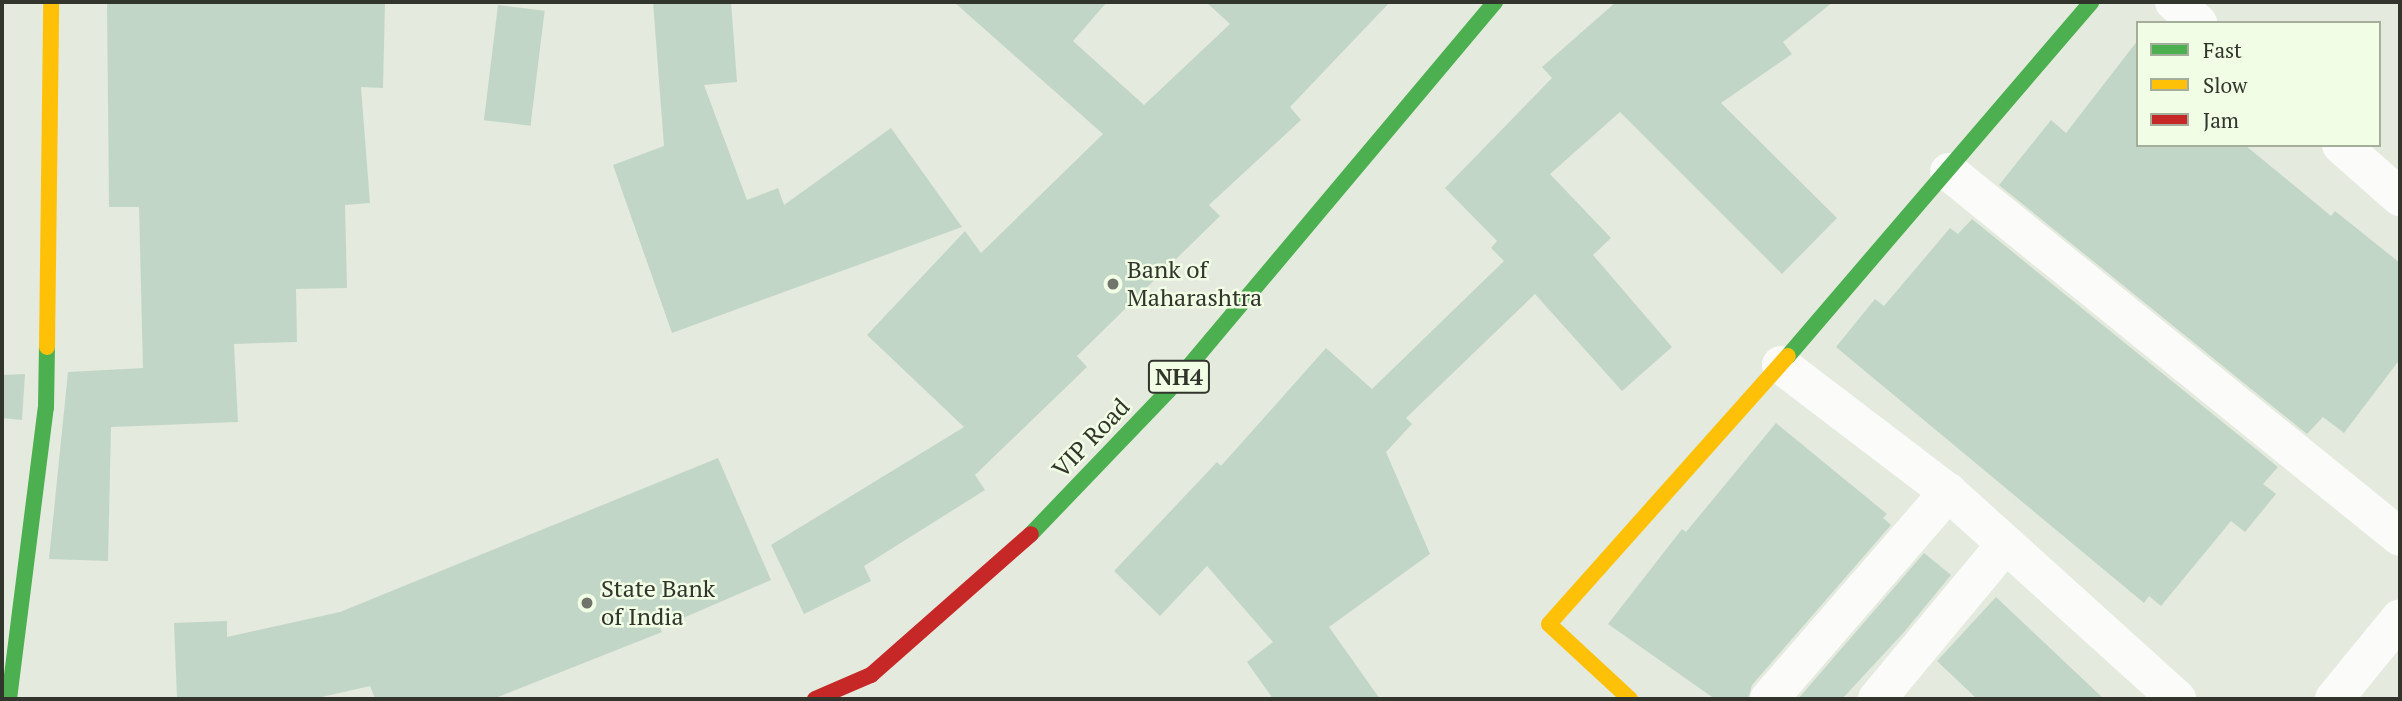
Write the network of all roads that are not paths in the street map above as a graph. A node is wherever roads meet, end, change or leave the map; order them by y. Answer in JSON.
{"nodes":[{"id":1,"x":51,"y":2,"type":"edge"},
{"id":2,"x":1495,"y":2,"type":"edge"},
{"id":3,"x":2091,"y":2,"type":"edge"},
{"id":4,"x":2174,"y":2,"type":"edge"},
{"id":5,"x":2196,"y":21,"type":"edge"},
{"id":6,"x":2342,"y":147,"type":"edge"},
{"id":7,"x":1949,"y":172,"type":"junction"},
{"id":8,"x":2400,"y":197,"type":"edge"},
{"id":9,"x":1781,"y":365,"type":"junction"},
{"id":10,"x":1948,"y":492,"type":"junction"},
{"id":11,"x":2400,"y":537,"type":"edge"},
{"id":12,"x":2005,"y":545,"type":"junction"},
{"id":13,"x":2400,"y":618,"type":"edge"},
{"id":14,"x":9,"y":699,"type":"edge"},
{"id":15,"x":815,"y":699,"type":"edge"},
{"id":16,"x":1630,"y":699,"type":"edge"},
{"id":17,"x":1769,"y":699,"type":"edge"},
{"id":18,"x":1877,"y":699,"type":"edge"},
{"id":19,"x":2177,"y":699,"type":"edge"},
{"id":20,"x":2334,"y":699,"type":"edge"}],
"edges":[{"from":1,"to":14,"type":"main road"},
{"from":2,"to":15,"type":"main road","name":"VIP Road","number":"NH4"},
{"from":3,"to":7,"type":"main road"},
{"from":4,"to":5,"type":"street"},
{"from":6,"to":8,"type":"street"},
{"from":7,"to":9,"type":"main road"},
{"from":7,"to":11,"type":"street"},
{"from":9,"to":10,"type":"street"},
{"from":9,"to":16,"type":"main road"},
{"from":10,"to":12,"type":"street"},
{"from":10,"to":17,"type":"street"},
{"from":12,"to":18,"type":"street"},
{"from":12,"to":19,"type":"street"},
{"from":13,"to":20,"type":"street"}]}
